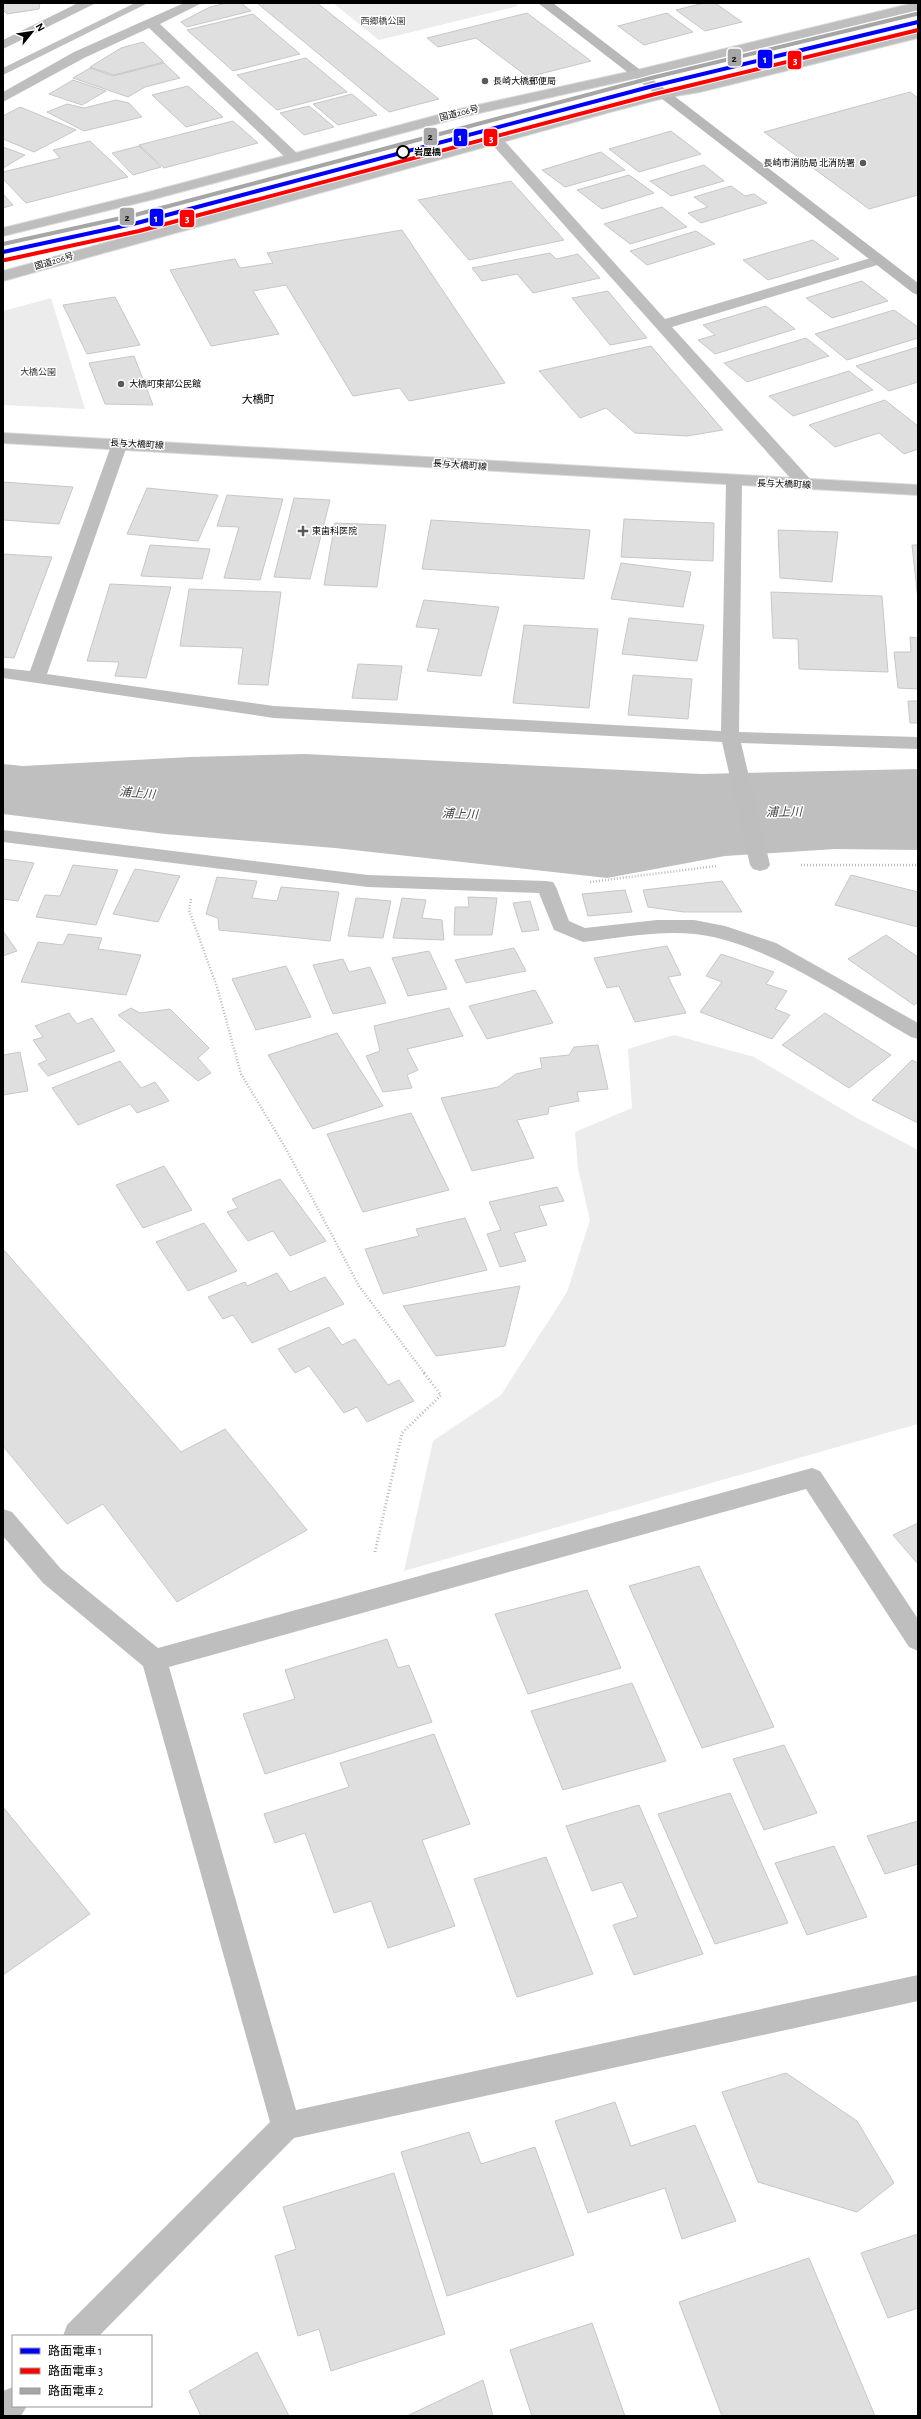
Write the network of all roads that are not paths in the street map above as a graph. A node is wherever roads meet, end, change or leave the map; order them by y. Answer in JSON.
{"nodes":[{"id":1,"x":89,"y":3,"type":"edge"},
{"id":2,"x":195,"y":3,"type":"edge"},
{"id":3,"x":545,"y":3,"type":"edge"},
{"id":4,"x":918,"y":6,"type":"edge"},
{"id":5,"x":150,"y":22,"type":"junction"},
{"id":6,"x":918,"y":34,"type":"edge"},
{"id":7,"x":3,"y":45,"type":"edge"},
{"id":8,"x":637,"y":74,"type":"junction"},
{"id":9,"x":663,"y":94,"type":"junction"},
{"id":10,"x":3,"y":98,"type":"edge"},
{"id":11,"x":494,"y":139,"type":"junction"},
{"id":12,"x":294,"y":158,"type":"junction"},
{"id":13,"x":3,"y":232,"type":"edge"},
{"id":14,"x":879,"y":260,"type":"junction"},
{"id":15,"x":3,"y":276,"type":"edge"},
{"id":16,"x":918,"y":290,"type":"edge"},
{"id":17,"x":662,"y":325,"type":"junction"},
{"id":18,"x":3,"y":438,"type":"edge"},
{"id":19,"x":120,"y":443,"type":"junction"},
{"id":20,"x":734,"y":482,"type":"junction"},
{"id":21,"x":806,"y":485,"type":"junction"},
{"id":22,"x":918,"y":490,"type":"edge"},
{"id":23,"x":3,"y":673,"type":"edge"},
{"id":24,"x":37,"y":677,"type":"junction"},
{"id":25,"x":730,"y":737,"type":"junction"},
{"id":26,"x":918,"y":743,"type":"edge"},
{"id":27,"x":3,"y":836,"type":"edge"},
{"id":28,"x":760,"y":865,"type":"road end"},
{"id":29,"x":918,"y":1032,"type":"edge"},
{"id":30,"x":3,"y":1518,"type":"edge"},
{"id":31,"x":918,"y":1640,"type":"edge"},
{"id":32,"x":154,"y":1660,"type":"junction"},
{"id":33,"x":918,"y":1988,"type":"edge"},
{"id":34,"x":286,"y":2126,"type":"junction"},
{"id":35,"x":79,"y":2335,"type":"edge"},
{"id":36,"x":12,"y":2403,"type":"edge"},
{"id":37,"x":3,"y":2412,"type":"edge"}],
"edges":[{"from":1,"to":7,"type":"main road"},
{"from":2,"to":5,"type":"main road"},
{"from":3,"to":8,"type":"street"},
{"from":4,"to":8,"type":"main road","name":"国道206号"},
{"from":5,"to":10,"type":"main road"},
{"from":5,"to":12,"type":"main road"},
{"from":6,"to":9,"type":"main road","name":"国道206号"},
{"from":8,"to":9,"type":"street"},
{"from":8,"to":12,"type":"main road","name":"国道206号"},
{"from":9,"to":11,"type":"main road","name":"国道206号"},
{"from":9,"to":14,"type":"street"},
{"from":11,"to":15,"type":"main road","name":"国道206号"},
{"from":11,"to":17,"type":"main road"},
{"from":12,"to":13,"type":"main road","name":"国道206号"},
{"from":14,"to":16,"type":"street"},
{"from":14,"to":17,"type":"main road"},
{"from":17,"to":21,"type":"main road"},
{"from":18,"to":19,"type":"main road","name":"長与大橋町線"},
{"from":19,"to":20,"type":"main road","name":"長与大橋町線"},
{"from":19,"to":24,"type":"main road"},
{"from":20,"to":21,"type":"main road","name":"長与大橋町線"},
{"from":20,"to":25,"type":"main road"},
{"from":21,"to":22,"type":"main road","name":"長与大橋町線"},
{"from":23,"to":24,"type":"main road"},
{"from":24,"to":25,"type":"main road"},
{"from":25,"to":26,"type":"main road"},
{"from":25,"to":28,"type":"main road"},
{"from":27,"to":29,"type":"main road"},
{"from":30,"to":32,"type":"main road"},
{"from":31,"to":32,"type":"main road"},
{"from":32,"to":34,"type":"main road"},
{"from":33,"to":34,"type":"main road"},
{"from":34,"to":35,"type":"main road"},
{"from":36,"to":37,"type":"main road"}]}
